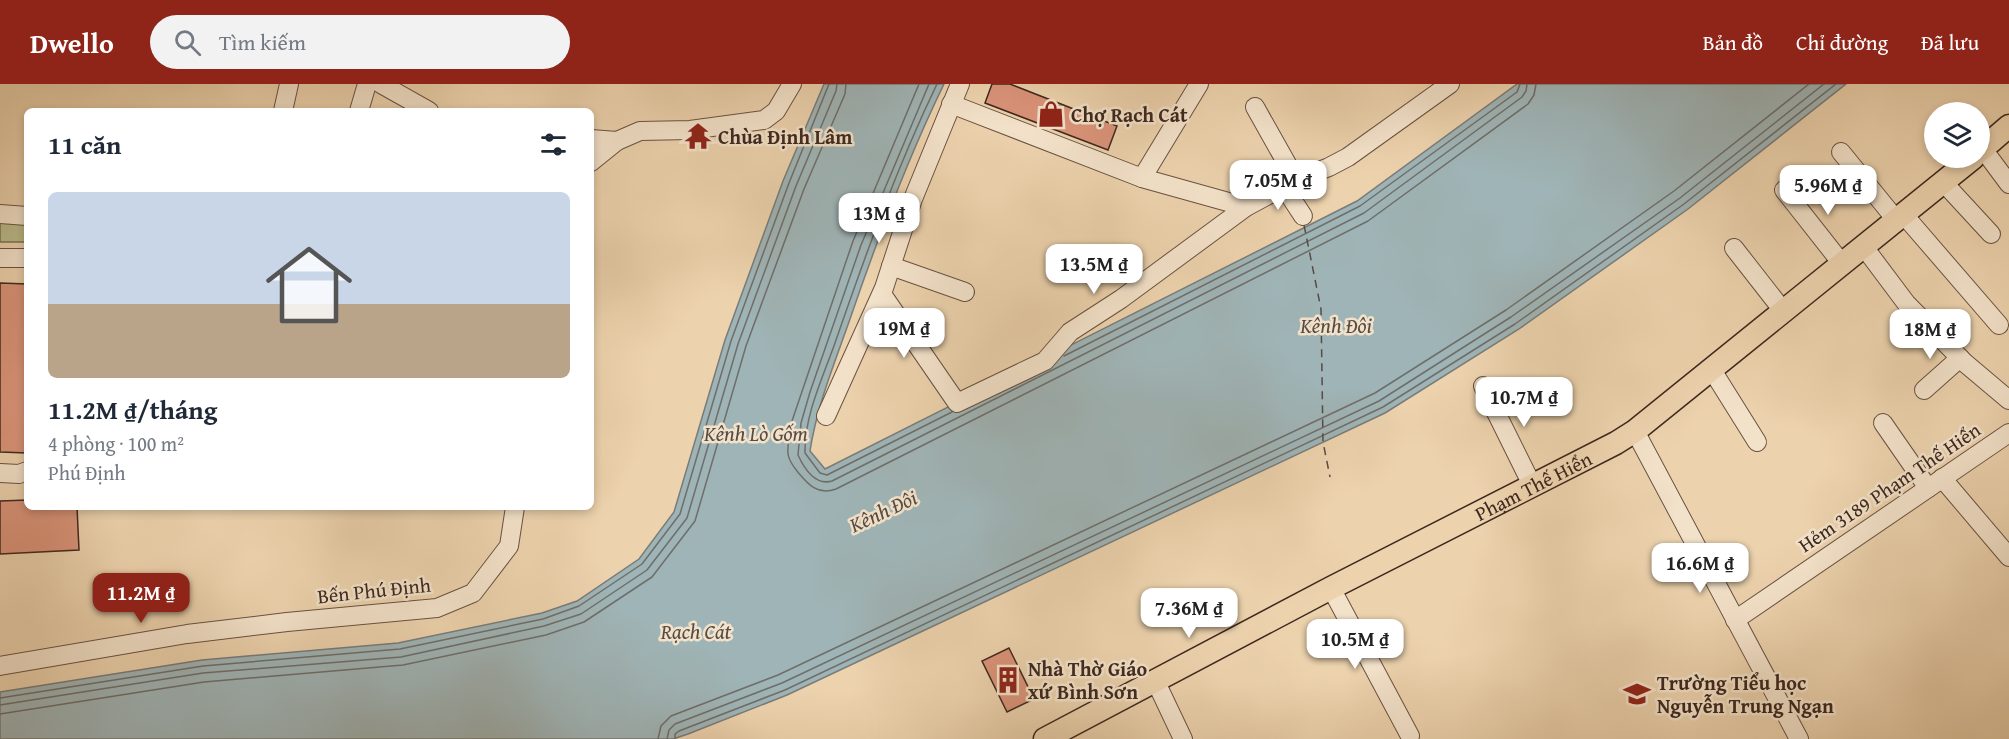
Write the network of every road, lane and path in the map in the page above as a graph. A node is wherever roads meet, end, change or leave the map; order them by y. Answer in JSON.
{"nodes":[{"id":1,"x":289,"y":84,"type":"edge"},
{"id":2,"x":367,"y":84,"type":"edge"},
{"id":3,"x":381,"y":84,"type":"edge"},
{"id":4,"x":792,"y":84,"type":"edge"},
{"id":5,"x":960,"y":84,"type":"edge"},
{"id":6,"x":1199,"y":84,"type":"edge"},
{"id":7,"x":1448,"y":84,"type":"edge"},
{"id":8,"x":951,"y":104,"type":"junction"},
{"id":9,"x":1255,"y":107,"type":"dead end"},
{"id":10,"x":284,"y":108,"type":"edge"},
{"id":11,"x":360,"y":108,"type":"edge"},
{"id":12,"x":424,"y":108,"type":"edge"},
{"id":13,"x":2009,"y":126,"type":"edge"},
{"id":14,"x":594,"y":139,"type":"edge"},
{"id":15,"x":617,"y":141,"type":"junction"},
{"id":16,"x":1990,"y":143,"type":"edge"},
{"id":17,"x":1841,"y":152,"type":"dead end"},
{"id":18,"x":594,"y":160,"type":"edge"},
{"id":19,"x":1990,"y":165,"type":"edge"},
{"id":20,"x":1960,"y":168,"type":"edge"},
{"id":21,"x":1142,"y":178,"type":"junction"},
{"id":22,"x":1943,"y":182,"type":"junction"},
{"id":23,"x":1290,"y":183,"type":"junction"},
{"id":24,"x":2009,"y":184,"type":"edge"},
{"id":25,"x":1784,"y":190,"type":"dead end"},
{"id":26,"x":1246,"y":207,"type":"junction"},
{"id":27,"x":0,"y":214,"type":"edge"},
{"id":28,"x":24,"y":216,"type":"edge"},
{"id":29,"x":1303,"y":216,"type":"dead end"},
{"id":30,"x":1900,"y":218,"type":"junction"},
{"id":31,"x":1990,"y":234,"type":"dead end"},
{"id":32,"x":1864,"y":247,"type":"junction"},
{"id":33,"x":1734,"y":248,"type":"dead end"},
{"id":34,"x":0,"y":258,"type":"edge"},
{"id":35,"x":24,"y":258,"type":"edge"},
{"id":36,"x":1843,"y":265,"type":"junction"},
{"id":37,"x":891,"y":266,"type":"junction"},
{"id":38,"x":965,"y":292,"type":"dead end"},
{"id":39,"x":882,"y":294,"type":"junction"},
{"id":40,"x":1784,"y":312,"type":"junction"},
{"id":41,"x":1999,"y":325,"type":"dead end"},
{"id":42,"x":1959,"y":358,"type":"junction"},
{"id":43,"x":1712,"y":370,"type":"junction"},
{"id":44,"x":1483,"y":386,"type":"dead end"},
{"id":45,"x":1924,"y":390,"type":"dead end"},
{"id":46,"x":2009,"y":400,"type":"edge"},
{"id":47,"x":826,"y":416,"type":"dead end"},
{"id":48,"x":1883,"y":423,"type":"dead end"},
{"id":49,"x":1635,"y":431,"type":"junction"},
{"id":50,"x":2009,"y":433,"type":"edge"},
{"id":51,"x":1756,"y":442,"type":"dead end"},
{"id":52,"x":24,"y":472,"type":"edge"},
{"id":53,"x":0,"y":473,"type":"edge"},
{"id":54,"x":1935,"y":483,"type":"junction"},
{"id":55,"x":1533,"y":487,"type":"junction"},
{"id":56,"x":515,"y":510,"type":"edge"},
{"id":57,"x":2009,"y":557,"type":"edge"},
{"id":58,"x":1331,"y":588,"type":"junction"},
{"id":59,"x":1735,"y":620,"type":"junction"},
{"id":60,"x":0,"y":666,"type":"edge"},
{"id":61,"x":1155,"y":680,"type":"junction"},
{"id":62,"x":1410,"y":736,"type":"dead end"},
{"id":63,"x":1045,"y":739,"type":"edge"},
{"id":64,"x":1183,"y":739,"type":"edge"},
{"id":65,"x":1799,"y":739,"type":"edge"}],
"edges":[{"from":1,"to":10,"type":"street"},
{"from":2,"to":11,"type":"street"},
{"from":3,"to":12,"type":"street"},
{"from":4,"to":15,"type":"street"},
{"from":5,"to":8,"type":"street"},
{"from":6,"to":21,"type":"street"},
{"from":7,"to":23,"type":"street"},
{"from":8,"to":21,"type":"street"},
{"from":8,"to":37,"type":"street"},
{"from":9,"to":23,"type":"street"},
{"from":13,"to":16,"type":"main road","name":"Phạm Thế Hiển"},
{"from":14,"to":15,"type":"street"},
{"from":15,"to":18,"type":"street"},
{"from":17,"to":30,"type":"street"},
{"from":19,"to":24,"type":"street"},
{"from":20,"to":22,"type":"main road","name":"Phạm Thế Hiển"},
{"from":21,"to":26,"type":"street"},
{"from":22,"to":30,"type":"main road","name":"Phạm Thế Hiển"},
{"from":22,"to":31,"type":"street"},
{"from":23,"to":26,"type":"street"},
{"from":23,"to":29,"type":"street"},
{"from":25,"to":36,"type":"street"},
{"from":26,"to":39,"type":"street"},
{"from":27,"to":28,"type":"street"},
{"from":30,"to":32,"type":"main road","name":"Phạm Thế Hiển"},
{"from":30,"to":41,"type":"street"},
{"from":32,"to":36,"type":"main road","name":"Phạm Thế Hiển"},
{"from":32,"to":42,"type":"street"},
{"from":33,"to":40,"type":"street"},
{"from":34,"to":35,"type":"street"},
{"from":36,"to":40,"type":"main road","name":"Phạm Thế Hiển"},
{"from":37,"to":38,"type":"street"},
{"from":37,"to":39,"type":"street"},
{"from":39,"to":47,"type":"street"},
{"from":40,"to":43,"type":"main road","name":"Phạm Thế Hiển"},
{"from":42,"to":45,"type":"street"},
{"from":42,"to":46,"type":"street"},
{"from":43,"to":49,"type":"main road","name":"Phạm Thế Hiển"},
{"from":43,"to":51,"type":"street"},
{"from":44,"to":55,"type":"street"},
{"from":48,"to":54,"type":"street"},
{"from":49,"to":55,"type":"main road","name":"Phạm Thế Hiển"},
{"from":49,"to":59,"type":"street"},
{"from":50,"to":54,"type":"street","name":"Hẻm 3189 Phạm Thế Hiển"},
{"from":52,"to":53,"type":"street"},
{"from":54,"to":57,"type":"street"},
{"from":54,"to":59,"type":"street","name":"Hẻm 3189 Phạm Thế Hiển"},
{"from":55,"to":58,"type":"main road","name":"Phạm Thế Hiển"},
{"from":56,"to":60,"type":"street","name":"Bến Phú Định"},
{"from":58,"to":61,"type":"main road","name":"Phạm Thế Hiển"},
{"from":58,"to":62,"type":"street"},
{"from":59,"to":65,"type":"street"},
{"from":61,"to":63,"type":"main road","name":"Phạm Thế Hiển"},
{"from":61,"to":64,"type":"street"}]}
